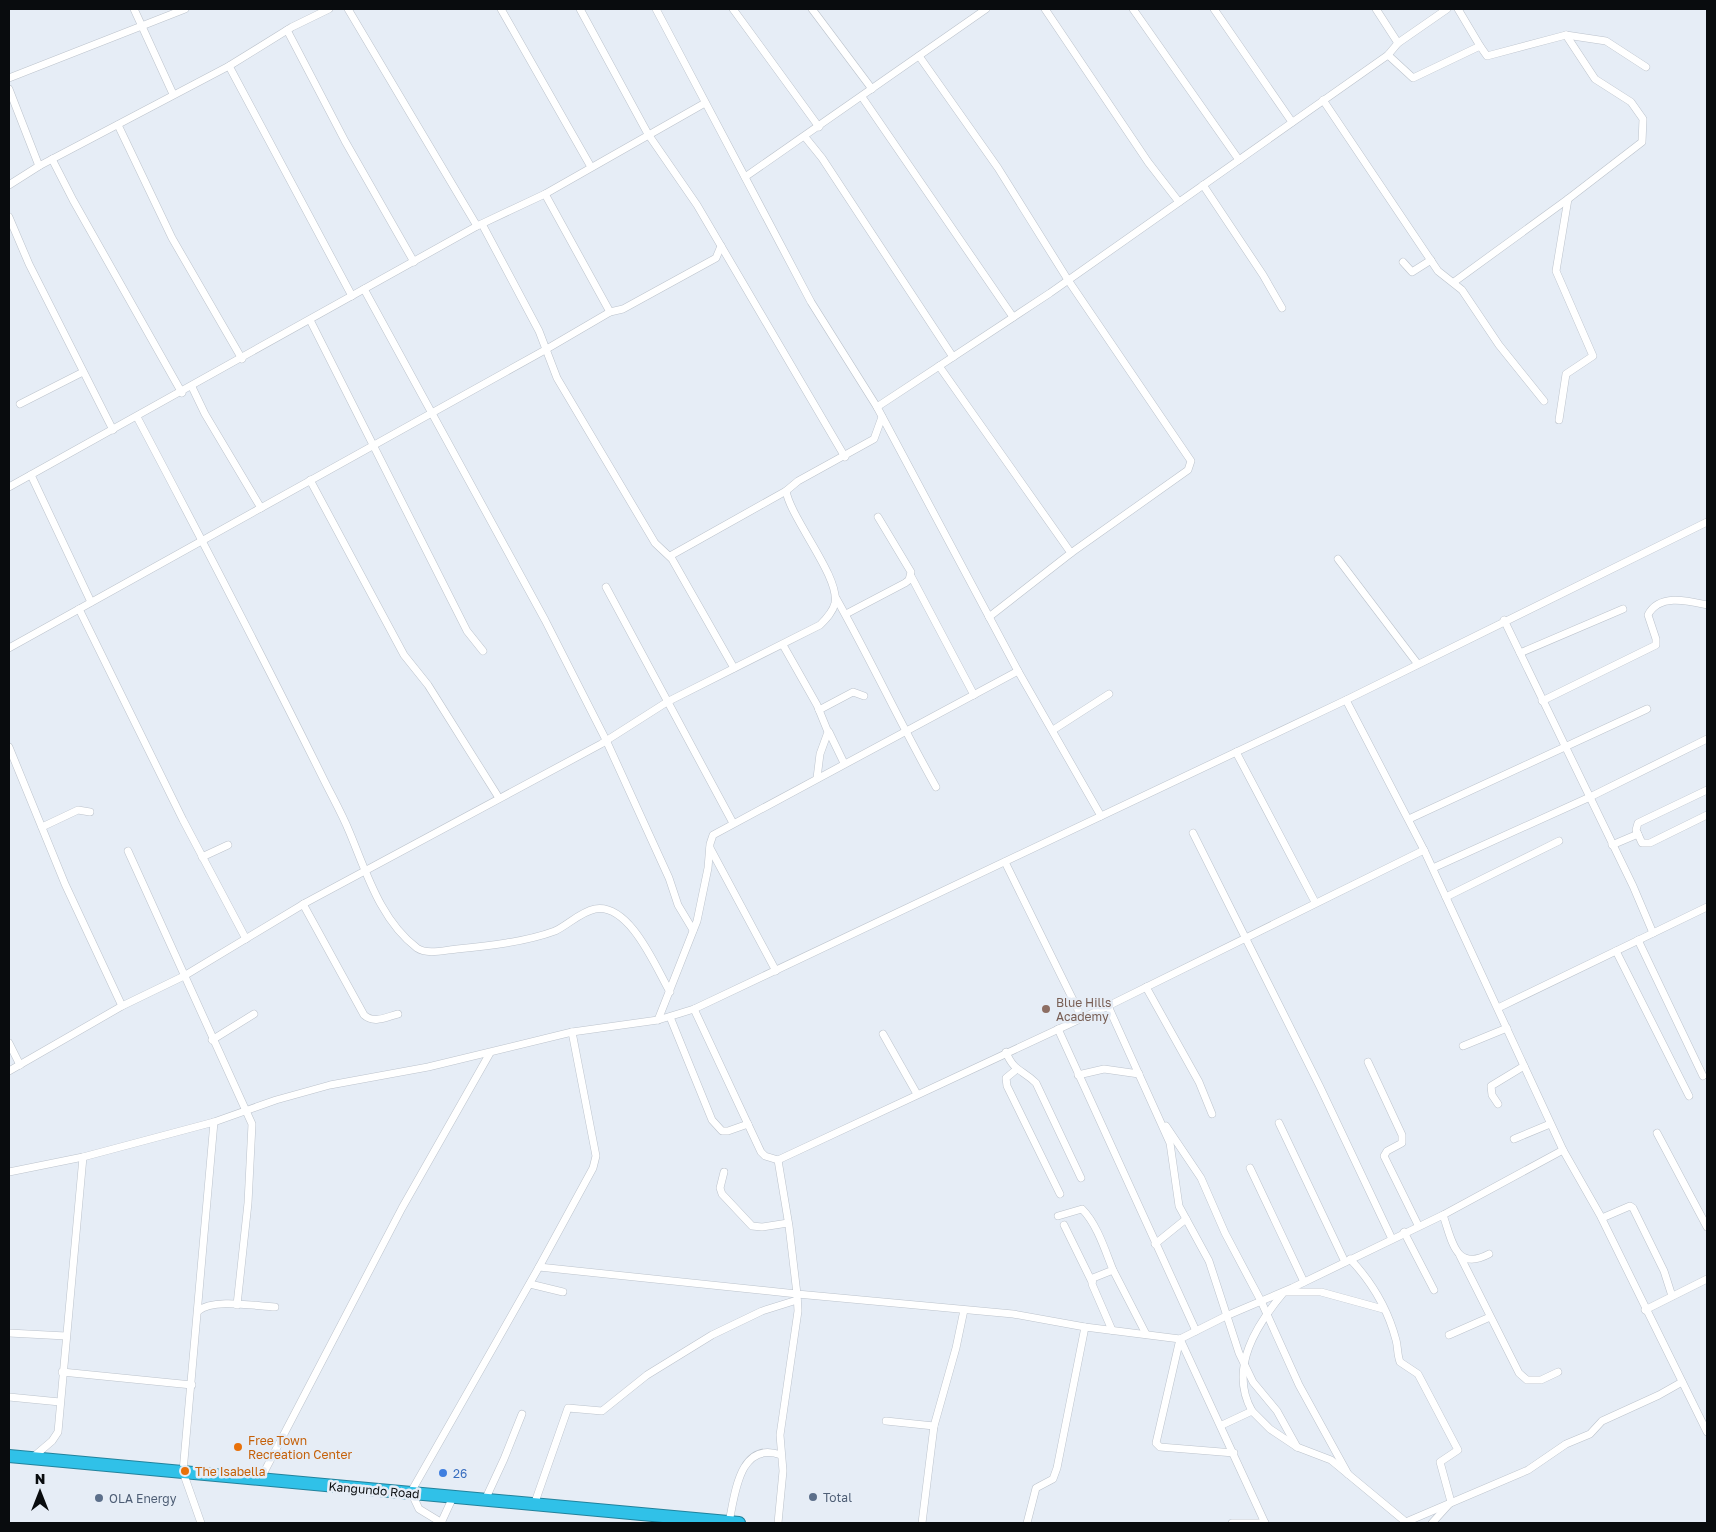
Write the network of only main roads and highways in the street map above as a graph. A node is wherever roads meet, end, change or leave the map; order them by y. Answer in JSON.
{"nodes":[{"id":1,"x":9,"y":1456,"type":"edge"},
{"id":2,"x":734,"y":1523,"type":"edge"}],
"edges":[{"from":1,"to":2,"type":"highway","name":"Kangundo Road"}]}
